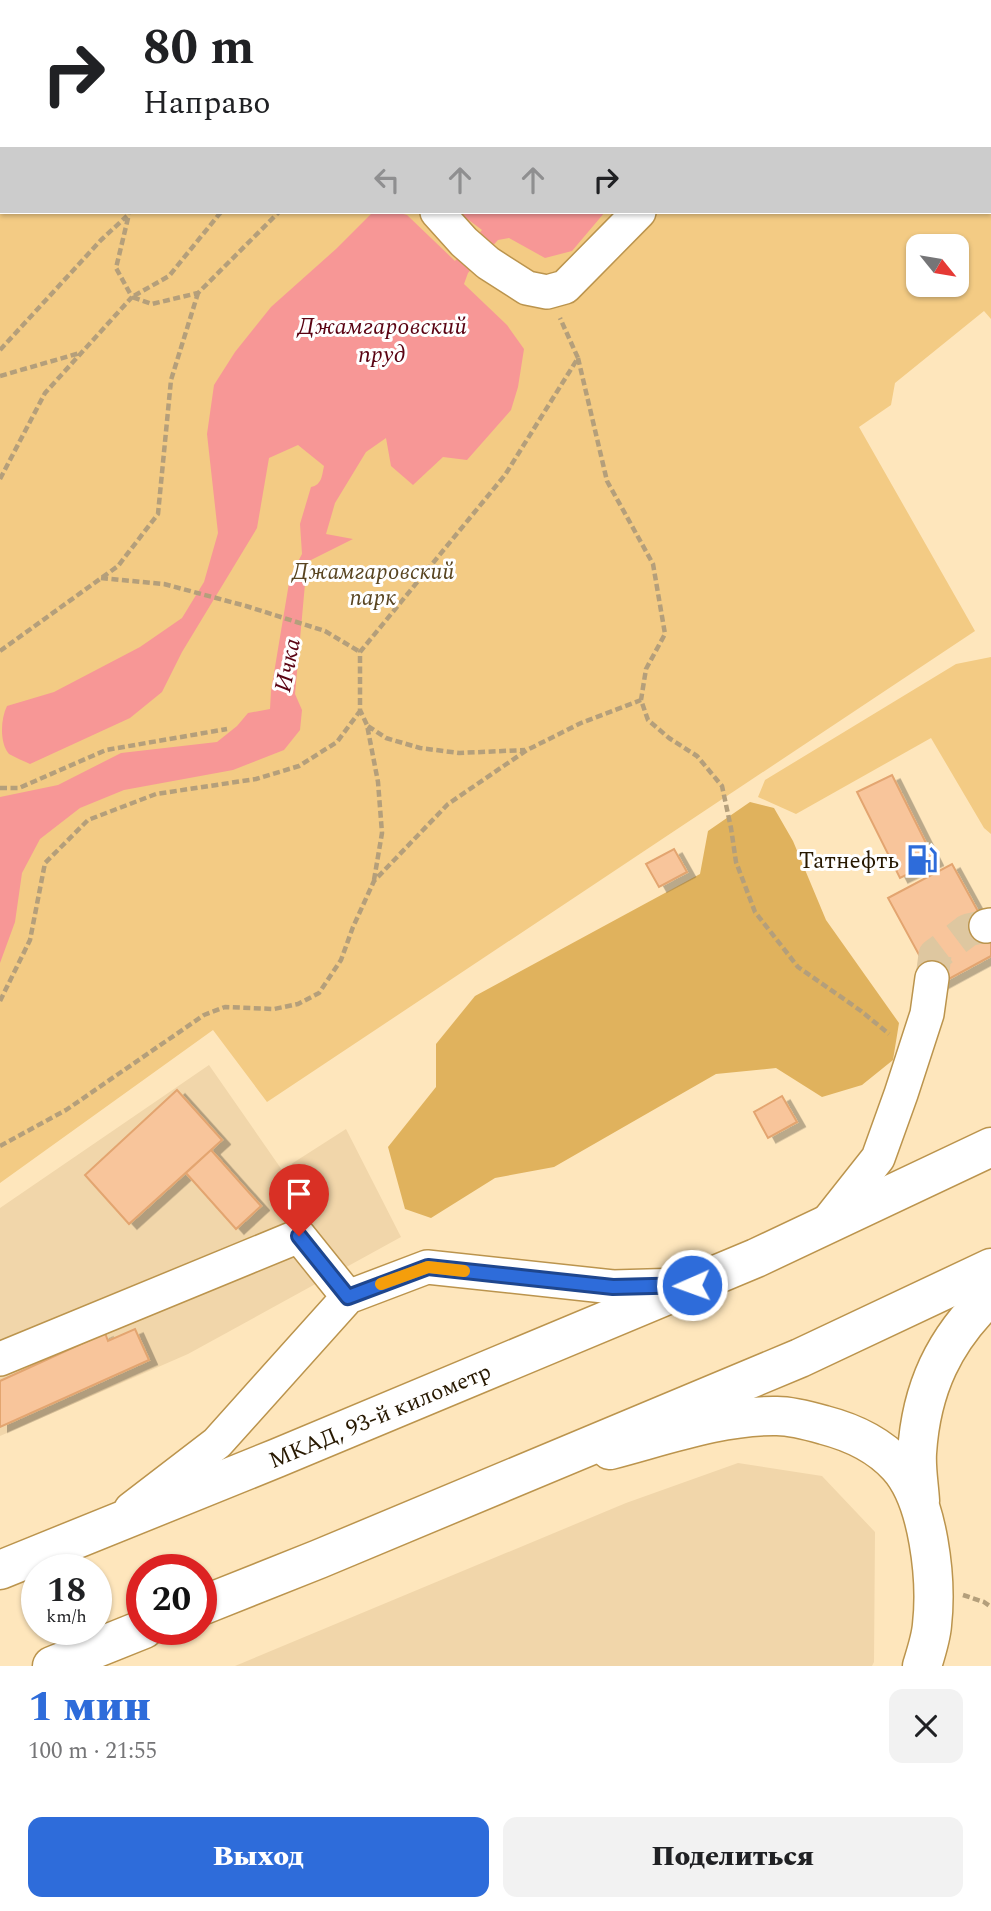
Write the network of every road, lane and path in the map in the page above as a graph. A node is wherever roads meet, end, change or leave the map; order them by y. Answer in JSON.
{"nodes":[{"id":1,"x":128,"y":214,"type":"edge"},
{"id":2,"x":129,"y":214,"type":"edge"},
{"id":3,"x":219,"y":214,"type":"edge"},
{"id":4,"x":277,"y":214,"type":"edge"},
{"id":5,"x":439,"y":214,"type":"edge"},
{"id":6,"x":637,"y":214,"type":"edge"},
{"id":7,"x":547,"y":292,"type":"junction"},
{"id":8,"x":198,"y":293,"type":"junction"},
{"id":9,"x":132,"y":297,"type":"junction"},
{"id":10,"x":0,"y":350,"type":"edge"},
{"id":11,"x":81,"y":353,"type":"junction"},
{"id":12,"x":578,"y":358,"type":"junction"},
{"id":13,"x":0,"y":376,"type":"edge"},
{"id":14,"x":0,"y":480,"type":"edge"},
{"id":15,"x":101,"y":578,"type":"junction"},
{"id":16,"x":0,"y":651,"type":"edge"},
{"id":17,"x":360,"y":652,"type":"junction"},
{"id":18,"x":641,"y":700,"type":"junction"},
{"id":19,"x":360,"y":710,"type":"junction"},
{"id":20,"x":367,"y":725,"type":"junction"},
{"id":21,"x":227,"y":729,"type":"dead end"},
{"id":22,"x":527,"y":750,"type":"junction"},
{"id":23,"x":0,"y":788,"type":"edge"},
{"id":24,"x":374,"y":881,"type":"junction"},
{"id":25,"x":932,"y":978,"type":"tunnel mouth"},
{"id":26,"x":0,"y":1001,"type":"edge"},
{"id":27,"x":914,"y":1054,"type":"junction"},
{"id":28,"x":0,"y":1146,"type":"edge"},
{"id":29,"x":991,"y":1147,"type":"edge"},
{"id":30,"x":825,"y":1225,"type":"junction"},
{"id":31,"x":991,"y":1268,"type":"edge"},
{"id":32,"x":692,"y":1285,"type":"junction"},
{"id":33,"x":991,"y":1295,"type":"edge"},
{"id":34,"x":348,"y":1297,"type":"junction"},
{"id":35,"x":0,"y":1359,"type":"edge"},
{"id":36,"x":534,"y":1469,"type":"junction"},
{"id":37,"x":110,"y":1525,"type":"junction"},
{"id":38,"x":925,"y":1528,"type":"junction"},
{"id":39,"x":0,"y":1570,"type":"edge"},
{"id":40,"x":217,"y":1599,"type":"edge"},
{"id":41,"x":126,"y":1636,"type":"edge"},
{"id":42,"x":52,"y":1666,"type":"edge"},
{"id":43,"x":922,"y":1666,"type":"edge"}],
"edges":[{"from":1,"to":10,"type":"path"},
{"from":2,"to":9,"type":"path"},
{"from":3,"to":9,"type":"path"},
{"from":4,"to":8,"type":"path"},
{"from":5,"to":7,"type":"lane"},
{"from":6,"to":7,"type":"lane"},
{"from":7,"to":12,"type":"path"},
{"from":8,"to":9,"type":"path"},
{"from":8,"to":15,"type":"path"},
{"from":9,"to":11,"type":"path"},
{"from":11,"to":13,"type":"path"},
{"from":11,"to":14,"type":"path"},
{"from":12,"to":17,"type":"path"},
{"from":12,"to":18,"type":"path"},
{"from":15,"to":16,"type":"path"},
{"from":15,"to":17,"type":"path"},
{"from":17,"to":19,"type":"path"},
{"from":18,"to":22,"type":"path"},
{"from":18,"to":27,"type":"path"},
{"from":19,"to":20,"type":"path"},
{"from":19,"to":26,"type":"path"},
{"from":20,"to":22,"type":"path"},
{"from":20,"to":24,"type":"path"},
{"from":21,"to":23,"type":"path"},
{"from":22,"to":24,"type":"path"},
{"from":24,"to":28,"type":"path"},
{"from":25,"to":27,"type":"lane"},
{"from":27,"to":30,"type":"lane"},
{"from":29,"to":30,"type":"main road","name":"МКАД, 93-й километр"},
{"from":30,"to":32,"type":"main road","name":"МКАД, 93-й километр"},
{"from":31,"to":36,"type":"main road"},
{"from":32,"to":34,"type":"lane"},
{"from":32,"to":37,"type":"main road","name":"МКАД, 93-й километр"},
{"from":33,"to":38,"type":"main road"},
{"from":34,"to":35,"type":"lane"},
{"from":34,"to":37,"type":"lane"},
{"from":36,"to":38,"type":"main road"},
{"from":36,"to":40,"type":"main road"},
{"from":37,"to":39,"type":"main road","name":"МКАД, 93-й километр"},
{"from":38,"to":43,"type":"main road"},
{"from":41,"to":42,"type":"main road"}]}
